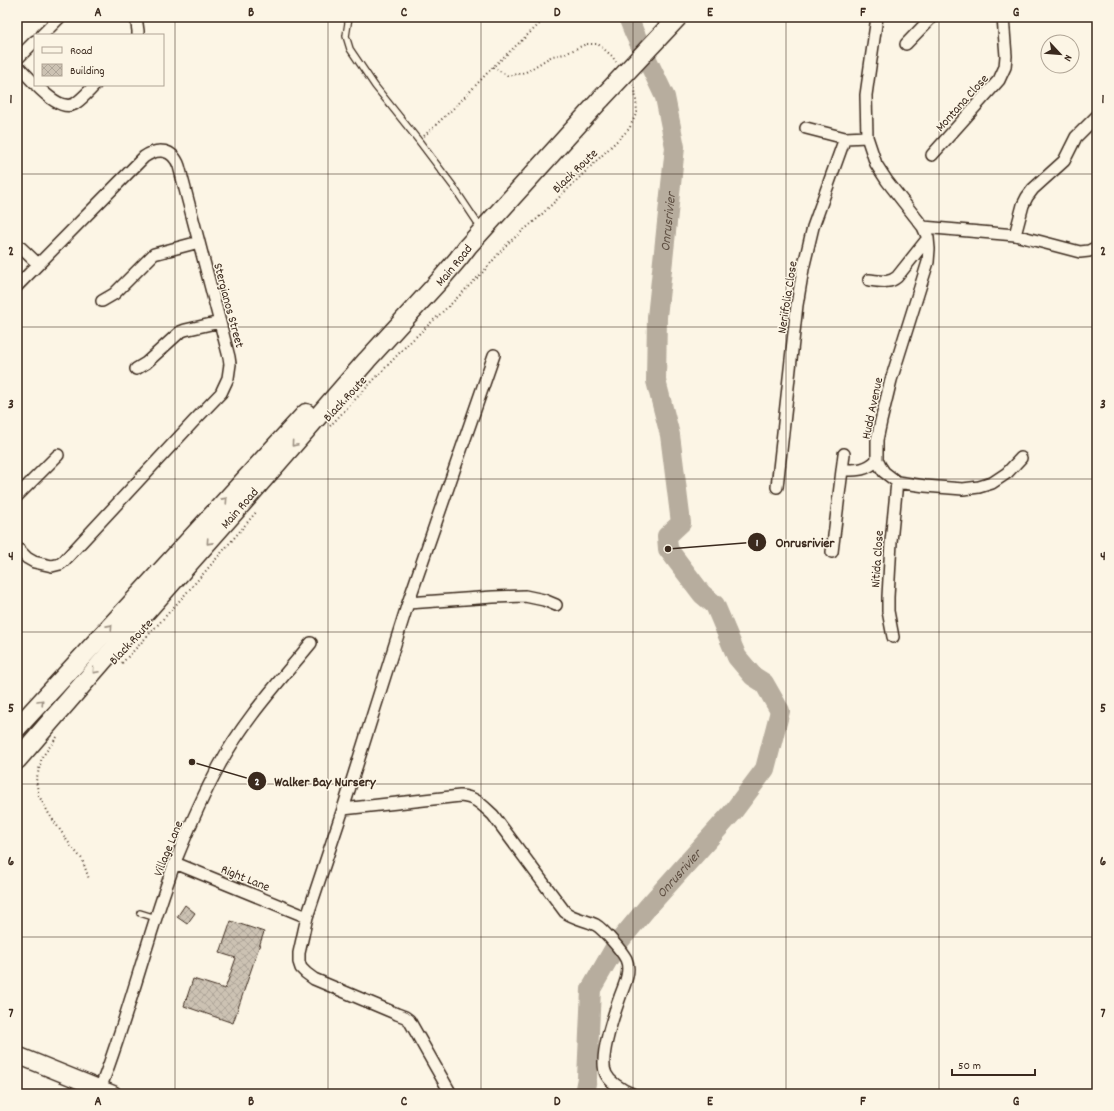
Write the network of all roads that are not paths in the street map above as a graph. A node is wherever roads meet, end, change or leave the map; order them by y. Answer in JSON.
{"nodes":[{"id":1,"x":60,"y":17,"type":"edge"},
{"id":2,"x":136,"y":17,"type":"edge"},
{"id":3,"x":349,"y":17,"type":"edge"},
{"id":4,"x":678,"y":17,"type":"edge"},
{"id":5,"x":877,"y":17,"type":"edge"},
{"id":6,"x":932,"y":17,"type":"edge"},
{"id":7,"x":1003,"y":17,"type":"edge"},
{"id":8,"x":43,"y":34,"type":"edge"},
{"id":9,"x":138,"y":34,"type":"edge"},
{"id":10,"x":34,"y":43,"type":"edge"},
{"id":11,"x":906,"y":44,"type":"dead end"},
{"id":12,"x":17,"y":59,"type":"edge"},
{"id":13,"x":17,"y":65,"type":"edge"},
{"id":14,"x":34,"y":82,"type":"edge"},
{"id":15,"x":38,"y":86,"type":"edge"},
{"id":16,"x":94,"y":86,"type":"edge"},
{"id":17,"x":1097,"y":116,"type":"edge"},
{"id":18,"x":806,"y":128,"type":"dead end"},
{"id":19,"x":867,"y":137,"type":"junction"},
{"id":20,"x":845,"y":138,"type":"junction"},
{"id":21,"x":932,"y":155,"type":"dead end"},
{"id":22,"x":923,"y":227,"type":"junction"},
{"id":23,"x":482,"y":230,"type":"junction"},
{"id":24,"x":1015,"y":235,"type":"junction"},
{"id":25,"x":928,"y":238,"type":"junction"},
{"id":26,"x":199,"y":242,"type":"junction"},
{"id":27,"x":17,"y":244,"type":"edge"},
{"id":28,"x":468,"y":246,"type":"junction"},
{"id":29,"x":1097,"y":247,"type":"edge"},
{"id":30,"x":38,"y":264,"type":"junction"},
{"id":31,"x":870,"y":280,"type":"dead end"},
{"id":32,"x":17,"y":286,"type":"edge"},
{"id":33,"x":102,"y":301,"type":"dead end"},
{"id":34,"x":220,"y":322,"type":"junction"},
{"id":35,"x":494,"y":355,"type":"dead end"},
{"id":36,"x":136,"y":369,"type":"dead end"},
{"id":37,"x":844,"y":454,"type":"dead end"},
{"id":38,"x":58,"y":455,"type":"dead end"},
{"id":39,"x":1021,"y":458,"type":"dead end"},
{"id":40,"x":877,"y":460,"type":"junction"},
{"id":41,"x":842,"y":470,"type":"junction"},
{"id":42,"x":897,"y":482,"type":"junction"},
{"id":43,"x":777,"y":487,"type":"dead end"},
{"id":44,"x":17,"y":496,"type":"edge"},
{"id":45,"x":17,"y":548,"type":"edge"},
{"id":46,"x":832,"y":552,"type":"dead end"},
{"id":47,"x":408,"y":603,"type":"junction"},
{"id":48,"x":556,"y":605,"type":"dead end"},
{"id":49,"x":893,"y":637,"type":"dead end"},
{"id":50,"x":311,"y":643,"type":"dead end"},
{"id":51,"x":17,"y":728,"type":"edge"},
{"id":52,"x":17,"y":760,"type":"edge"},
{"id":53,"x":343,"y":809,"type":"junction"},
{"id":54,"x":175,"y":863,"type":"junction"},
{"id":55,"x":140,"y":913,"type":"dead end"},
{"id":56,"x":307,"y":917,"type":"junction"},
{"id":57,"x":156,"y":919,"type":"junction"},
{"id":58,"x":17,"y":1055,"type":"edge"},
{"id":59,"x":100,"y":1091,"type":"edge"},
{"id":60,"x":450,"y":1094,"type":"edge"},
{"id":61,"x":632,"y":1094,"type":"edge"}],
"edges":[{"from":1,"to":8,"type":"street"},
{"from":2,"to":9,"type":"street"},
{"from":3,"to":23,"type":"lane"},
{"from":4,"to":23,"type":"main road","bridge":true},
{"from":5,"to":19,"type":"street","name":"Hudd Avenue"},
{"from":6,"to":11,"type":"street"},
{"from":7,"to":21,"type":"street","name":"Montana Close"},
{"from":10,"to":12,"type":"street"},
{"from":13,"to":14,"type":"street"},
{"from":15,"to":16,"type":"street"},
{"from":17,"to":24,"type":"street"},
{"from":18,"to":20,"type":"street"},
{"from":19,"to":20,"type":"street"},
{"from":19,"to":22,"type":"street","name":"Hudd Avenue"},
{"from":20,"to":43,"type":"street","name":"Neriifolia Close"},
{"from":22,"to":24,"type":"street"},
{"from":22,"to":25,"type":"street","name":"Hudd Avenue"},
{"from":23,"to":28,"type":"main road"},
{"from":24,"to":29,"type":"street"},
{"from":25,"to":31,"type":"street"},
{"from":25,"to":40,"type":"street","name":"Hudd Avenue"},
{"from":26,"to":30,"type":"street","name":"Stergianos Street"},
{"from":26,"to":33,"type":"street"},
{"from":26,"to":34,"type":"street","name":"Stergianos Street"},
{"from":27,"to":30,"type":"street"},
{"from":51,"to":28,"type":"main road","name":"Main Road","one_way":true},
{"from":28,"to":52,"type":"main road","name":"Main Road","one_way":true},
{"from":30,"to":32,"type":"street","name":"Stergianos Street"},
{"from":34,"to":36,"type":"street"},
{"from":34,"to":45,"type":"street","name":"Stergianos Street"},
{"from":35,"to":47,"type":"street"},
{"from":37,"to":41,"type":"street"},
{"from":38,"to":44,"type":"street"},
{"from":39,"to":42,"type":"street"},
{"from":40,"to":41,"type":"street"},
{"from":40,"to":42,"type":"street"},
{"from":41,"to":46,"type":"street"},
{"from":42,"to":49,"type":"street","name":"Nitida Close"},
{"from":47,"to":48,"type":"street"},
{"from":47,"to":53,"type":"street"},
{"from":50,"to":54,"type":"street","name":"Village Lane"},
{"from":53,"to":56,"type":"street"},
{"from":53,"to":61,"type":"street"},
{"from":54,"to":56,"type":"street","name":"Right Lane"},
{"from":54,"to":57,"type":"street","name":"Village Lane"},
{"from":55,"to":57,"type":"lane"},
{"from":56,"to":60,"type":"street"},
{"from":57,"to":59,"type":"street","name":"Village Lane"},
{"from":58,"to":59,"type":"main road"}]}
